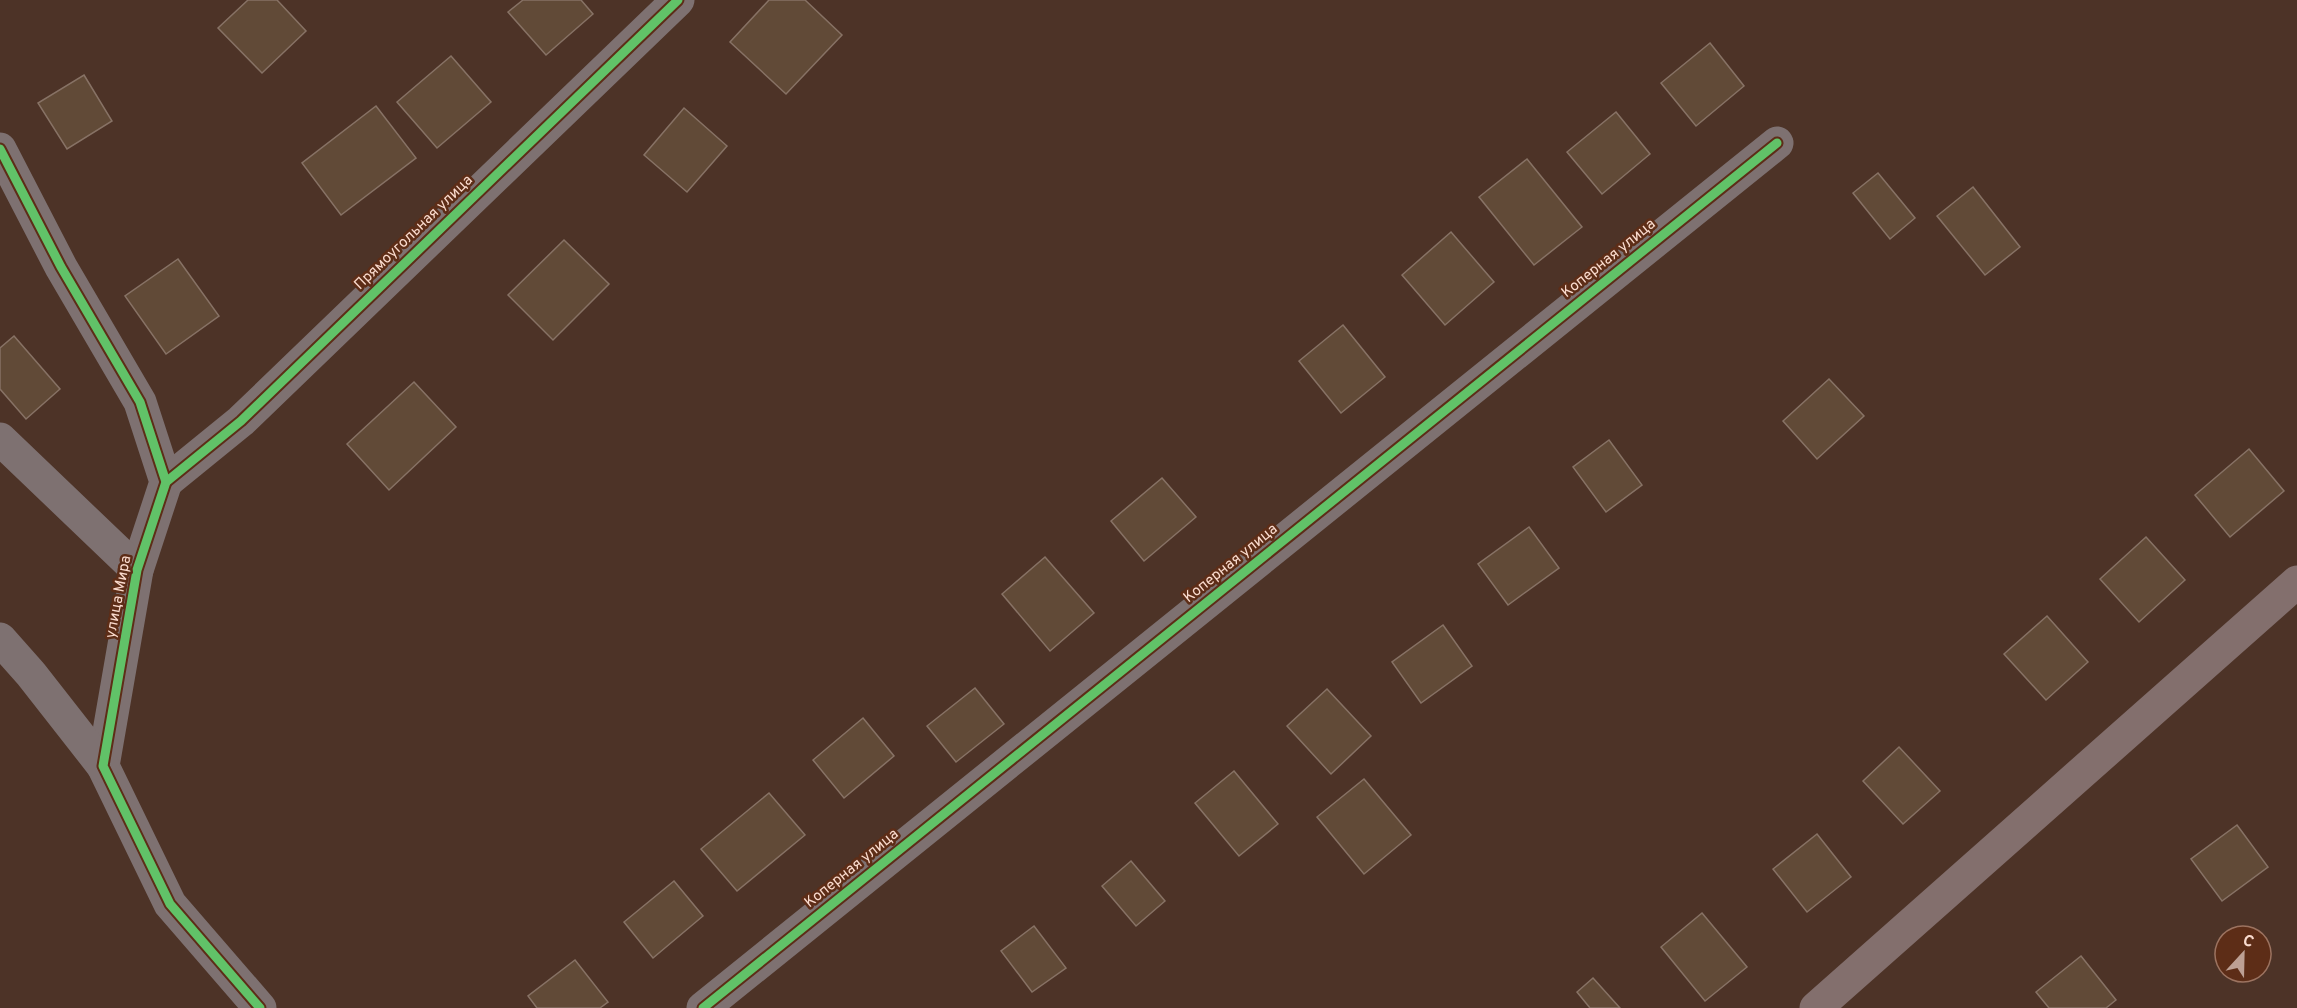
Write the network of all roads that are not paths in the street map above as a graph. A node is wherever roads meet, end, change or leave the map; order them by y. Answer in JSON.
{"nodes":[{"id":1,"x":678,"y":0,"type":"edge"},
{"id":2,"x":1778,"y":143,"type":"dead end"},
{"id":3,"x":0,"y":149,"type":"edge"},
{"id":4,"x":0,"y":439,"type":"edge"},
{"id":5,"x":166,"y":482,"type":"junction"},
{"id":6,"x":137,"y":570,"type":"junction"},
{"id":7,"x":2297,"y":582,"type":"edge"},
{"id":8,"x":0,"y":639,"type":"edge"},
{"id":9,"x":103,"y":766,"type":"junction"},
{"id":10,"x":260,"y":1008,"type":"edge"},
{"id":11,"x":703,"y":1008,"type":"edge"},
{"id":12,"x":1816,"y":1008,"type":"edge"}],
"edges":[{"from":1,"to":5,"type":"street","name":"Прямоугольная улица"},
{"from":2,"to":11,"type":"street","name":"Коперная улица"},
{"from":3,"to":5,"type":"street"},
{"from":4,"to":6,"type":"street"},
{"from":5,"to":6,"type":"street","name":"улица Мира"},
{"from":6,"to":9,"type":"street","name":"улица Мира"},
{"from":7,"to":12,"type":"main road"},
{"from":8,"to":9,"type":"street"},
{"from":9,"to":10,"type":"street"}]}
